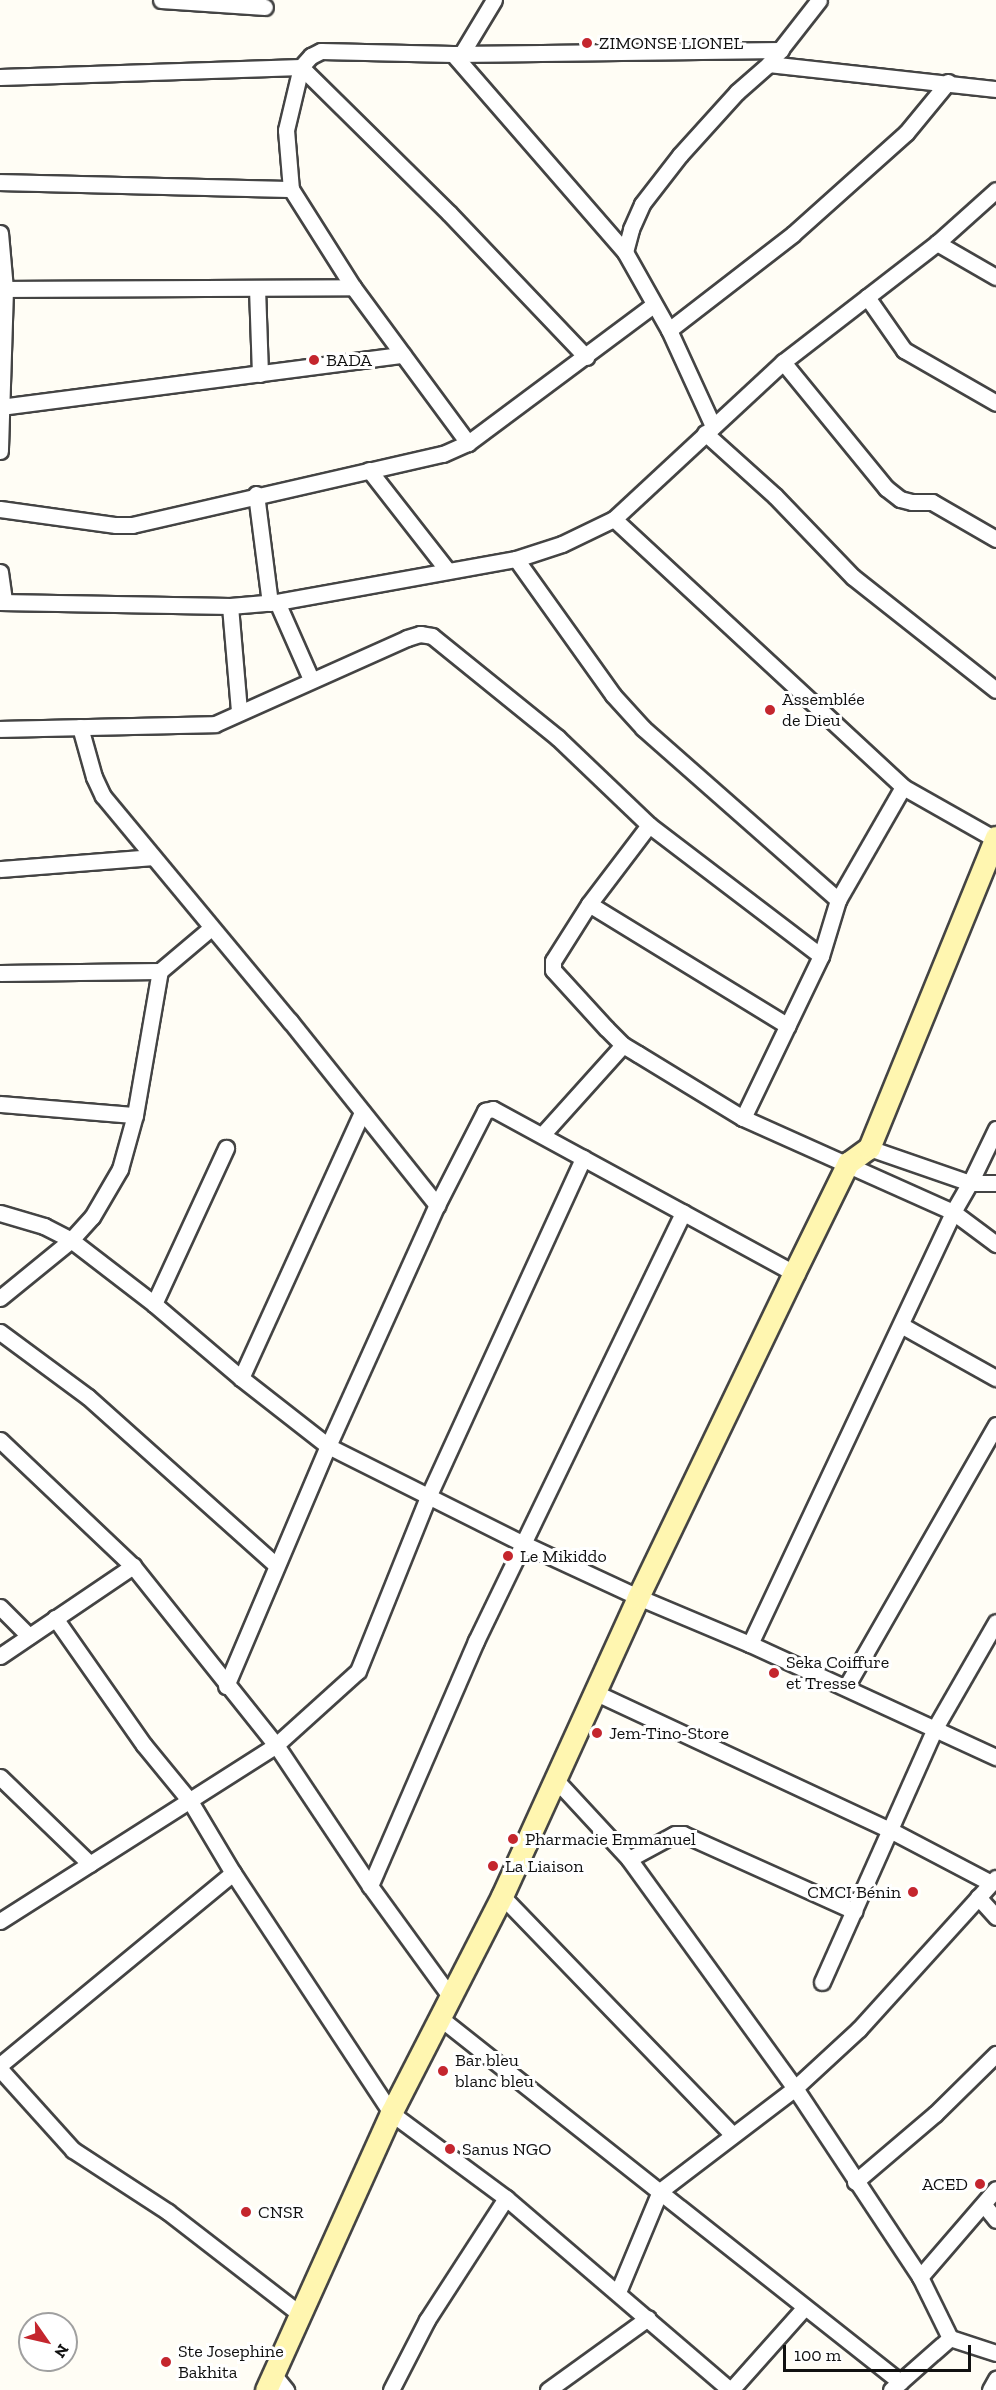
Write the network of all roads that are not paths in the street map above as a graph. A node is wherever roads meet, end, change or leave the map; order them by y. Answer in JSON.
{"nodes":[{"id":1,"x":161,"y":0,"type":"edge"},
{"id":2,"x":494,"y":0,"type":"edge"},
{"id":3,"x":819,"y":0,"type":"edge"},
{"id":4,"x":265,"y":7,"type":"dead end"},
{"id":5,"x":781,"y":50,"type":"junction"},
{"id":6,"x":458,"y":54,"type":"junction"},
{"id":7,"x":769,"y":64,"type":"junction"},
{"id":8,"x":301,"y":67,"type":"junction"},
{"id":9,"x":0,"y":77,"type":"edge"},
{"id":10,"x":948,"y":82,"type":"junction"},
{"id":11,"x":996,"y":89,"type":"edge"},
{"id":12,"x":0,"y":182,"type":"edge"},
{"id":13,"x":291,"y":189,"type":"junction"},
{"id":14,"x":996,"y":190,"type":"edge"},
{"id":15,"x":0,"y":233,"type":"edge"},
{"id":16,"x":937,"y":243,"type":"junction"},
{"id":17,"x":625,"y":252,"type":"junction"},
{"id":18,"x":996,"y":278,"type":"edge"},
{"id":19,"x":353,"y":287,"type":"junction"},
{"id":20,"x":257,"y":288,"type":"junction"},
{"id":21,"x":5,"y":289,"type":"junction"},
{"id":22,"x":867,"y":297,"type":"junction"},
{"id":23,"x":653,"y":304,"type":"junction"},
{"id":24,"x":669,"y":330,"type":"junction"},
{"id":25,"x":403,"y":355,"type":"junction"},
{"id":26,"x":586,"y":357,"type":"junction"},
{"id":27,"x":783,"y":362,"type":"junction"},
{"id":28,"x":261,"y":374,"type":"junction"},
{"id":29,"x":996,"y":403,"type":"edge"},
{"id":30,"x":1,"y":407,"type":"edge"},
{"id":31,"x":709,"y":430,"type":"junction"},
{"id":32,"x":468,"y":443,"type":"junction"},
{"id":33,"x":0,"y":451,"type":"edge"},
{"id":34,"x":369,"y":470,"type":"junction"},
{"id":35,"x":256,"y":494,"type":"junction"},
{"id":36,"x":0,"y":509,"type":"edge"},
{"id":37,"x":614,"y":519,"type":"junction"},
{"id":38,"x":996,"y":539,"type":"edge"},
{"id":39,"x":516,"y":559,"type":"junction"},
{"id":40,"x":448,"y":571,"type":"junction"},
{"id":41,"x":0,"y":572,"type":"edge"},
{"id":42,"x":2,"y":602,"type":"edge"},
{"id":43,"x":274,"y":603,"type":"junction"},
{"id":44,"x":230,"y":606,"type":"junction"},
{"id":45,"x":311,"y":679,"type":"junction"},
{"id":46,"x":996,"y":690,"type":"edge"},
{"id":47,"x":239,"y":711,"type":"junction"},
{"id":48,"x":80,"y":727,"type":"junction"},
{"id":49,"x":0,"y":729,"type":"edge"},
{"id":50,"x":903,"y":787,"type":"junction"},
{"id":51,"x":649,"y":825,"type":"junction"},
{"id":52,"x":996,"y":838,"type":"edge"},
{"id":53,"x":153,"y":857,"type":"junction"},
{"id":54,"x":0,"y":869,"type":"edge"},
{"id":55,"x":838,"y":900,"type":"junction"},
{"id":56,"x":589,"y":904,"type":"junction"},
{"id":57,"x":211,"y":928,"type":"junction"},
{"id":58,"x":821,"y":956,"type":"junction"},
{"id":59,"x":160,"y":970,"type":"junction"},
{"id":60,"x":0,"y":973,"type":"edge"},
{"id":61,"x":788,"y":1026,"type":"junction"},
{"id":62,"x":623,"y":1045,"type":"junction"},
{"id":63,"x":0,"y":1104,"type":"edge"},
{"id":64,"x":362,"y":1112,"type":"junction"},
{"id":65,"x":135,"y":1115,"type":"junction"},
{"id":66,"x":743,"y":1118,"type":"junction"},
{"id":67,"x":996,"y":1129,"type":"edge"},
{"id":68,"x":542,"y":1135,"type":"junction"},
{"id":69,"x":226,"y":1148,"type":"dead end"},
{"id":70,"x":869,"y":1148,"type":"junction"},
{"id":71,"x":583,"y":1158,"type":"junction"},
{"id":72,"x":848,"y":1163,"type":"junction"},
{"id":73,"x":970,"y":1183,"type":"junction"},
{"id":74,"x":996,"y":1183,"type":"edge"},
{"id":75,"x":437,"y":1205,"type":"junction"},
{"id":76,"x":683,"y":1212,"type":"junction"},
{"id":77,"x":953,"y":1212,"type":"junction"},
{"id":78,"x":0,"y":1213,"type":"edge"},
{"id":79,"x":71,"y":1240,"type":"junction"},
{"id":80,"x":996,"y":1244,"type":"edge"},
{"id":81,"x":794,"y":1273,"type":"junction"},
{"id":82,"x":0,"y":1298,"type":"edge"},
{"id":83,"x":154,"y":1304,"type":"junction"},
{"id":84,"x":902,"y":1326,"type":"junction"},
{"id":85,"x":0,"y":1332,"type":"edge"},
{"id":86,"x":241,"y":1378,"type":"junction"},
{"id":87,"x":996,"y":1378,"type":"edge"},
{"id":88,"x":996,"y":1425,"type":"edge"},
{"id":89,"x":0,"y":1440,"type":"edge"},
{"id":90,"x":328,"y":1446,"type":"junction"},
{"id":91,"x":428,"y":1497,"type":"junction"},
{"id":92,"x":524,"y":1544,"type":"junction"},
{"id":93,"x":276,"y":1565,"type":"junction"},
{"id":94,"x":133,"y":1566,"type":"junction"},
{"id":95,"x":638,"y":1598,"type":"junction"},
{"id":96,"x":0,"y":1607,"type":"edge"},
{"id":97,"x":54,"y":1618,"type":"junction"},
{"id":98,"x":996,"y":1622,"type":"edge"},
{"id":99,"x":29,"y":1636,"type":"junction"},
{"id":100,"x":750,"y":1644,"type":"junction"},
{"id":101,"x":0,"y":1656,"type":"edge"},
{"id":102,"x":226,"y":1686,"type":"junction"},
{"id":103,"x":846,"y":1687,"type":"junction"},
{"id":104,"x":594,"y":1692,"type":"junction"},
{"id":105,"x":935,"y":1728,"type":"junction"},
{"id":106,"x":276,"y":1745,"type":"junction"},
{"id":107,"x":996,"y":1756,"type":"edge"},
{"id":108,"x":0,"y":1777,"type":"edge"},
{"id":109,"x":555,"y":1779,"type":"junction"},
{"id":110,"x":190,"y":1802,"type":"junction"},
{"id":111,"x":890,"y":1830,"type":"junction"},
{"id":112,"x":629,"y":1860,"type":"junction"},
{"id":113,"x":90,"y":1864,"type":"junction"},
{"id":114,"x":233,"y":1874,"type":"junction"},
{"id":115,"x":994,"y":1880,"type":"edge"},
{"id":116,"x":370,"y":1886,"type":"junction"},
{"id":117,"x":502,"y":1896,"type":"junction"},
{"id":118,"x":978,"y":1897,"type":"junction"},
{"id":119,"x":854,"y":1911,"type":"junction"},
{"id":120,"x":996,"y":1917,"type":"edge"},
{"id":121,"x":0,"y":1921,"type":"edge"},
{"id":122,"x":822,"y":1982,"type":"dead end"},
{"id":123,"x":450,"y":1996,"type":"junction"},
{"id":124,"x":440,"y":2018,"type":"junction"},
{"id":125,"x":996,"y":2054,"type":"edge"},
{"id":126,"x":0,"y":2067,"type":"edge"},
{"id":127,"x":795,"y":2088,"type":"junction"},
{"id":128,"x":391,"y":2113,"type":"junction"},
{"id":129,"x":733,"y":2135,"type":"junction"},
{"id":130,"x":855,"y":2182,"type":"junction"},
{"id":131,"x":996,"y":2189,"type":"edge"},
{"id":132,"x":660,"y":2191,"type":"junction"},
{"id":133,"x":506,"y":2198,"type":"junction"},
{"id":134,"x":984,"y":2205,"type":"junction"},
{"id":135,"x":996,"y":2220,"type":"edge"},
{"id":136,"x":920,"y":2277,"type":"junction"},
{"id":137,"x":618,"y":2292,"type":"junction"},
{"id":138,"x":805,"y":2307,"type":"junction"},
{"id":139,"x":300,"y":2314,"type":"junction"},
{"id":140,"x":648,"y":2318,"type":"junction"},
{"id":141,"x":950,"y":2338,"type":"junction"},
{"id":142,"x":996,"y":2353,"type":"edge"},
{"id":143,"x":996,"y":2379,"type":"edge"},
{"id":144,"x":275,"y":2385,"type":"edge"},
{"id":145,"x":896,"y":2386,"type":"edge"},
{"id":146,"x":557,"y":2388,"type":"edge"},
{"id":147,"x":391,"y":2390,"type":"edge"},
{"id":148,"x":731,"y":2390,"type":"edge"},
{"id":149,"x":990,"y":2390,"type":"edge"}],
"edges":[{"from":1,"to":4,"type":"street"},
{"from":2,"to":6,"type":"street"},
{"from":3,"to":5,"type":"street"},
{"from":5,"to":6,"type":"street"},
{"from":5,"to":7,"type":"street"},
{"from":6,"to":8,"type":"street"},
{"from":6,"to":17,"type":"street"},
{"from":7,"to":10,"type":"street"},
{"from":7,"to":17,"type":"street"},
{"from":8,"to":9,"type":"street"},
{"from":8,"to":13,"type":"street"},
{"from":8,"to":26,"type":"street"},
{"from":10,"to":11,"type":"street"},
{"from":10,"to":24,"type":"street"},
{"from":12,"to":13,"type":"street"},
{"from":13,"to":19,"type":"street"},
{"from":14,"to":16,"type":"street"},
{"from":15,"to":21,"type":"street"},
{"from":16,"to":18,"type":"street"},
{"from":16,"to":22,"type":"street"},
{"from":17,"to":23,"type":"street"},
{"from":19,"to":20,"type":"street"},
{"from":19,"to":25,"type":"street"},
{"from":20,"to":21,"type":"street"},
{"from":20,"to":28,"type":"street"},
{"from":21,"to":30,"type":"street"},
{"from":22,"to":27,"type":"street"},
{"from":22,"to":29,"type":"street"},
{"from":23,"to":24,"type":"street"},
{"from":23,"to":26,"type":"street"},
{"from":24,"to":31,"type":"street"},
{"from":25,"to":28,"type":"street"},
{"from":25,"to":32,"type":"street"},
{"from":26,"to":32,"type":"street"},
{"from":27,"to":31,"type":"street"},
{"from":27,"to":38,"type":"street"},
{"from":28,"to":30,"type":"street"},
{"from":30,"to":33,"type":"street"},
{"from":31,"to":37,"type":"street"},
{"from":31,"to":46,"type":"street"},
{"from":32,"to":34,"type":"street"},
{"from":34,"to":35,"type":"street"},
{"from":34,"to":40,"type":"street"},
{"from":35,"to":36,"type":"street"},
{"from":35,"to":43,"type":"street"},
{"from":37,"to":39,"type":"street"},
{"from":37,"to":50,"type":"street"},
{"from":39,"to":40,"type":"street"},
{"from":39,"to":55,"type":"street"},
{"from":40,"to":43,"type":"street"},
{"from":41,"to":42,"type":"street"},
{"from":42,"to":44,"type":"street"},
{"from":43,"to":44,"type":"street"},
{"from":43,"to":45,"type":"street"},
{"from":44,"to":47,"type":"street"},
{"from":45,"to":47,"type":"street"},
{"from":45,"to":51,"type":"street"},
{"from":47,"to":48,"type":"street"},
{"from":48,"to":49,"type":"street"},
{"from":48,"to":53,"type":"street"},
{"from":50,"to":52,"type":"street"},
{"from":50,"to":55,"type":"street"},
{"from":51,"to":56,"type":"street"},
{"from":51,"to":58,"type":"street"},
{"from":52,"to":70,"type":"main road"},
{"from":53,"to":54,"type":"street"},
{"from":53,"to":57,"type":"street"},
{"from":55,"to":58,"type":"street"},
{"from":56,"to":61,"type":"street"},
{"from":56,"to":62,"type":"street"},
{"from":57,"to":59,"type":"street"},
{"from":57,"to":64,"type":"street"},
{"from":58,"to":61,"type":"street"},
{"from":59,"to":60,"type":"street"},
{"from":59,"to":65,"type":"street"},
{"from":61,"to":66,"type":"street"},
{"from":62,"to":66,"type":"street"},
{"from":62,"to":68,"type":"street"},
{"from":63,"to":65,"type":"street"},
{"from":64,"to":75,"type":"street"},
{"from":64,"to":86,"type":"street"},
{"from":65,"to":79,"type":"street"},
{"from":66,"to":72,"type":"street"},
{"from":67,"to":73,"type":"street"},
{"from":68,"to":71,"type":"street"},
{"from":68,"to":75,"type":"street"},
{"from":69,"to":83,"type":"street"},
{"from":70,"to":72,"type":"main road"},
{"from":70,"to":73,"type":"street"},
{"from":71,"to":76,"type":"street"},
{"from":71,"to":91,"type":"street"},
{"from":72,"to":77,"type":"street"},
{"from":72,"to":81,"type":"main road"},
{"from":73,"to":74,"type":"street"},
{"from":73,"to":77,"type":"street"},
{"from":75,"to":90,"type":"street"},
{"from":76,"to":81,"type":"street"},
{"from":76,"to":92,"type":"street"},
{"from":77,"to":80,"type":"street"},
{"from":77,"to":84,"type":"street"},
{"from":78,"to":79,"type":"street"},
{"from":79,"to":82,"type":"street"},
{"from":79,"to":83,"type":"street"},
{"from":81,"to":95,"type":"main road"},
{"from":83,"to":86,"type":"street"},
{"from":84,"to":87,"type":"street"},
{"from":84,"to":100,"type":"street"},
{"from":85,"to":93,"type":"street"},
{"from":86,"to":90,"type":"street"},
{"from":88,"to":103,"type":"street"},
{"from":89,"to":94,"type":"street"},
{"from":90,"to":91,"type":"street"},
{"from":90,"to":93,"type":"street"},
{"from":91,"to":92,"type":"street"},
{"from":91,"to":106,"type":"street"},
{"from":92,"to":95,"type":"street"},
{"from":92,"to":116,"type":"street"},
{"from":93,"to":102,"type":"street"},
{"from":94,"to":97,"type":"street"},
{"from":94,"to":102,"type":"street"},
{"from":95,"to":100,"type":"street"},
{"from":95,"to":104,"type":"main road"},
{"from":96,"to":99,"type":"street"},
{"from":97,"to":99,"type":"street"},
{"from":97,"to":110,"type":"street"},
{"from":98,"to":105,"type":"street"},
{"from":99,"to":101,"type":"street"},
{"from":100,"to":103,"type":"street"},
{"from":102,"to":106,"type":"street"},
{"from":103,"to":105,"type":"street"},
{"from":104,"to":109,"type":"main road"},
{"from":104,"to":111,"type":"street"},
{"from":105,"to":107,"type":"street"},
{"from":105,"to":111,"type":"street"},
{"from":106,"to":110,"type":"street"},
{"from":106,"to":116,"type":"street"},
{"from":108,"to":113,"type":"street"},
{"from":109,"to":112,"type":"street"},
{"from":109,"to":117,"type":"main road"},
{"from":110,"to":113,"type":"street"},
{"from":110,"to":114,"type":"street"},
{"from":111,"to":115,"type":"street"},
{"from":111,"to":119,"type":"street"},
{"from":112,"to":119,"type":"street"},
{"from":112,"to":127,"type":"street"},
{"from":113,"to":121,"type":"street"},
{"from":114,"to":126,"type":"street"},
{"from":114,"to":128,"type":"street"},
{"from":115,"to":118,"type":"street"},
{"from":116,"to":123,"type":"street"},
{"from":117,"to":123,"type":"main road"},
{"from":117,"to":129,"type":"street"},
{"from":118,"to":120,"type":"street"},
{"from":118,"to":127,"type":"street"},
{"from":119,"to":122,"type":"street"},
{"from":123,"to":124,"type":"main road"},
{"from":124,"to":128,"type":"main road"},
{"from":124,"to":132,"type":"street"},
{"from":125,"to":130,"type":"street"},
{"from":126,"to":139,"type":"street"},
{"from":127,"to":129,"type":"street"},
{"from":127,"to":130,"type":"street"},
{"from":128,"to":133,"type":"street"},
{"from":128,"to":139,"type":"main road"},
{"from":129,"to":132,"type":"street"},
{"from":130,"to":136,"type":"street"},
{"from":131,"to":134,"type":"street"},
{"from":132,"to":137,"type":"street"},
{"from":132,"to":138,"type":"street"},
{"from":133,"to":137,"type":"street"},
{"from":133,"to":147,"type":"street"},
{"from":134,"to":135,"type":"street"},
{"from":134,"to":136,"type":"street"},
{"from":136,"to":141,"type":"street"},
{"from":137,"to":140,"type":"street"},
{"from":138,"to":145,"type":"street"},
{"from":138,"to":148,"type":"street"},
{"from":139,"to":144,"type":"main road"},
{"from":140,"to":146,"type":"street"},
{"from":140,"to":148,"type":"street"},
{"from":141,"to":142,"type":"street"},
{"from":141,"to":145,"type":"street"},
{"from":143,"to":149,"type":"street"}]}
